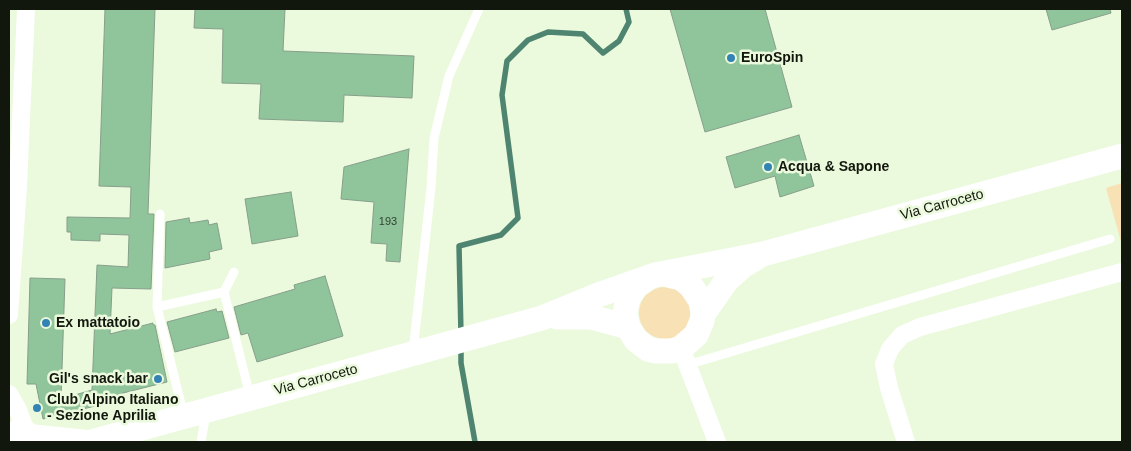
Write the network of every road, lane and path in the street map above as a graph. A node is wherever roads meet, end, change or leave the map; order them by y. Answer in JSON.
{"nodes":[{"id":1,"x":26,"y":9,"type":"edge"},
{"id":2,"x":479,"y":9,"type":"edge"},
{"id":3,"x":1122,"y":156,"type":"edge"},
{"id":4,"x":14,"y":187,"type":"edge"},
{"id":5,"x":160,"y":214,"type":"dead end"},
{"id":6,"x":1110,"y":239,"type":"dead end"},
{"id":7,"x":762,"y":254,"type":"junction"},
{"id":8,"x":234,"y":272,"type":"dead end"},
{"id":9,"x":1122,"y":272,"type":"edge"},
{"id":10,"x":656,"y":276,"type":"junction"},
{"id":11,"x":224,"y":292,"type":"junction"},
{"id":12,"x":157,"y":307,"type":"junction"},
{"id":13,"x":703,"y":314,"type":"junction"},
{"id":14,"x":9,"y":315,"type":"edge"},
{"id":15,"x":542,"y":318,"type":"junction"},
{"id":16,"x":628,"y":327,"type":"junction"},
{"id":17,"x":412,"y":353,"type":"junction"},
{"id":18,"x":684,"y":357,"type":"junction"},
{"id":19,"x":9,"y":394,"type":"edge"},
{"id":20,"x":251,"y":398,"type":"junction"},
{"id":21,"x":195,"y":413,"type":"junction"},
{"id":22,"x":28,"y":437,"type":"edge"},
{"id":23,"x":83,"y":442,"type":"edge"},
{"id":24,"x":91,"y":442,"type":"edge"},
{"id":25,"x":201,"y":442,"type":"edge"},
{"id":26,"x":717,"y":442,"type":"edge"},
{"id":27,"x":906,"y":442,"type":"edge"}],
"edges":[{"from":1,"to":4,"type":"street"},
{"from":2,"to":17,"type":"lane"},
{"from":3,"to":7,"type":"street","name":"Via Carroceto"},
{"from":4,"to":14,"type":"street"},
{"from":5,"to":12,"type":"lane"},
{"from":6,"to":18,"type":"lane"},
{"from":7,"to":10,"type":"street","name":"Via Carroceto"},
{"from":7,"to":13,"type":"street","name":"Via Carroceto"},
{"from":8,"to":11,"type":"lane"},
{"from":9,"to":27,"type":"street"},
{"from":10,"to":13,"type":"street"},
{"from":10,"to":15,"type":"street","name":"Via Carroceto"},
{"from":10,"to":16,"type":"street"},
{"from":11,"to":12,"type":"lane"},
{"from":11,"to":20,"type":"lane"},
{"from":12,"to":21,"type":"lane"},
{"from":13,"to":18,"type":"street","name":"Via Carroceto"},
{"from":15,"to":16,"type":"street","name":"Via Carroceto"},
{"from":15,"to":17,"type":"street","name":"Via Carroceto"},
{"from":16,"to":18,"type":"street"},
{"from":17,"to":20,"type":"street","name":"Via Carroceto"},
{"from":18,"to":26,"type":"street"},
{"from":19,"to":22,"type":"street"},
{"from":20,"to":21,"type":"street","name":"Via Carroceto"},
{"from":21,"to":24,"type":"street","name":"Via Carroceto"},
{"from":21,"to":25,"type":"lane"},
{"from":22,"to":23,"type":"street"}]}
